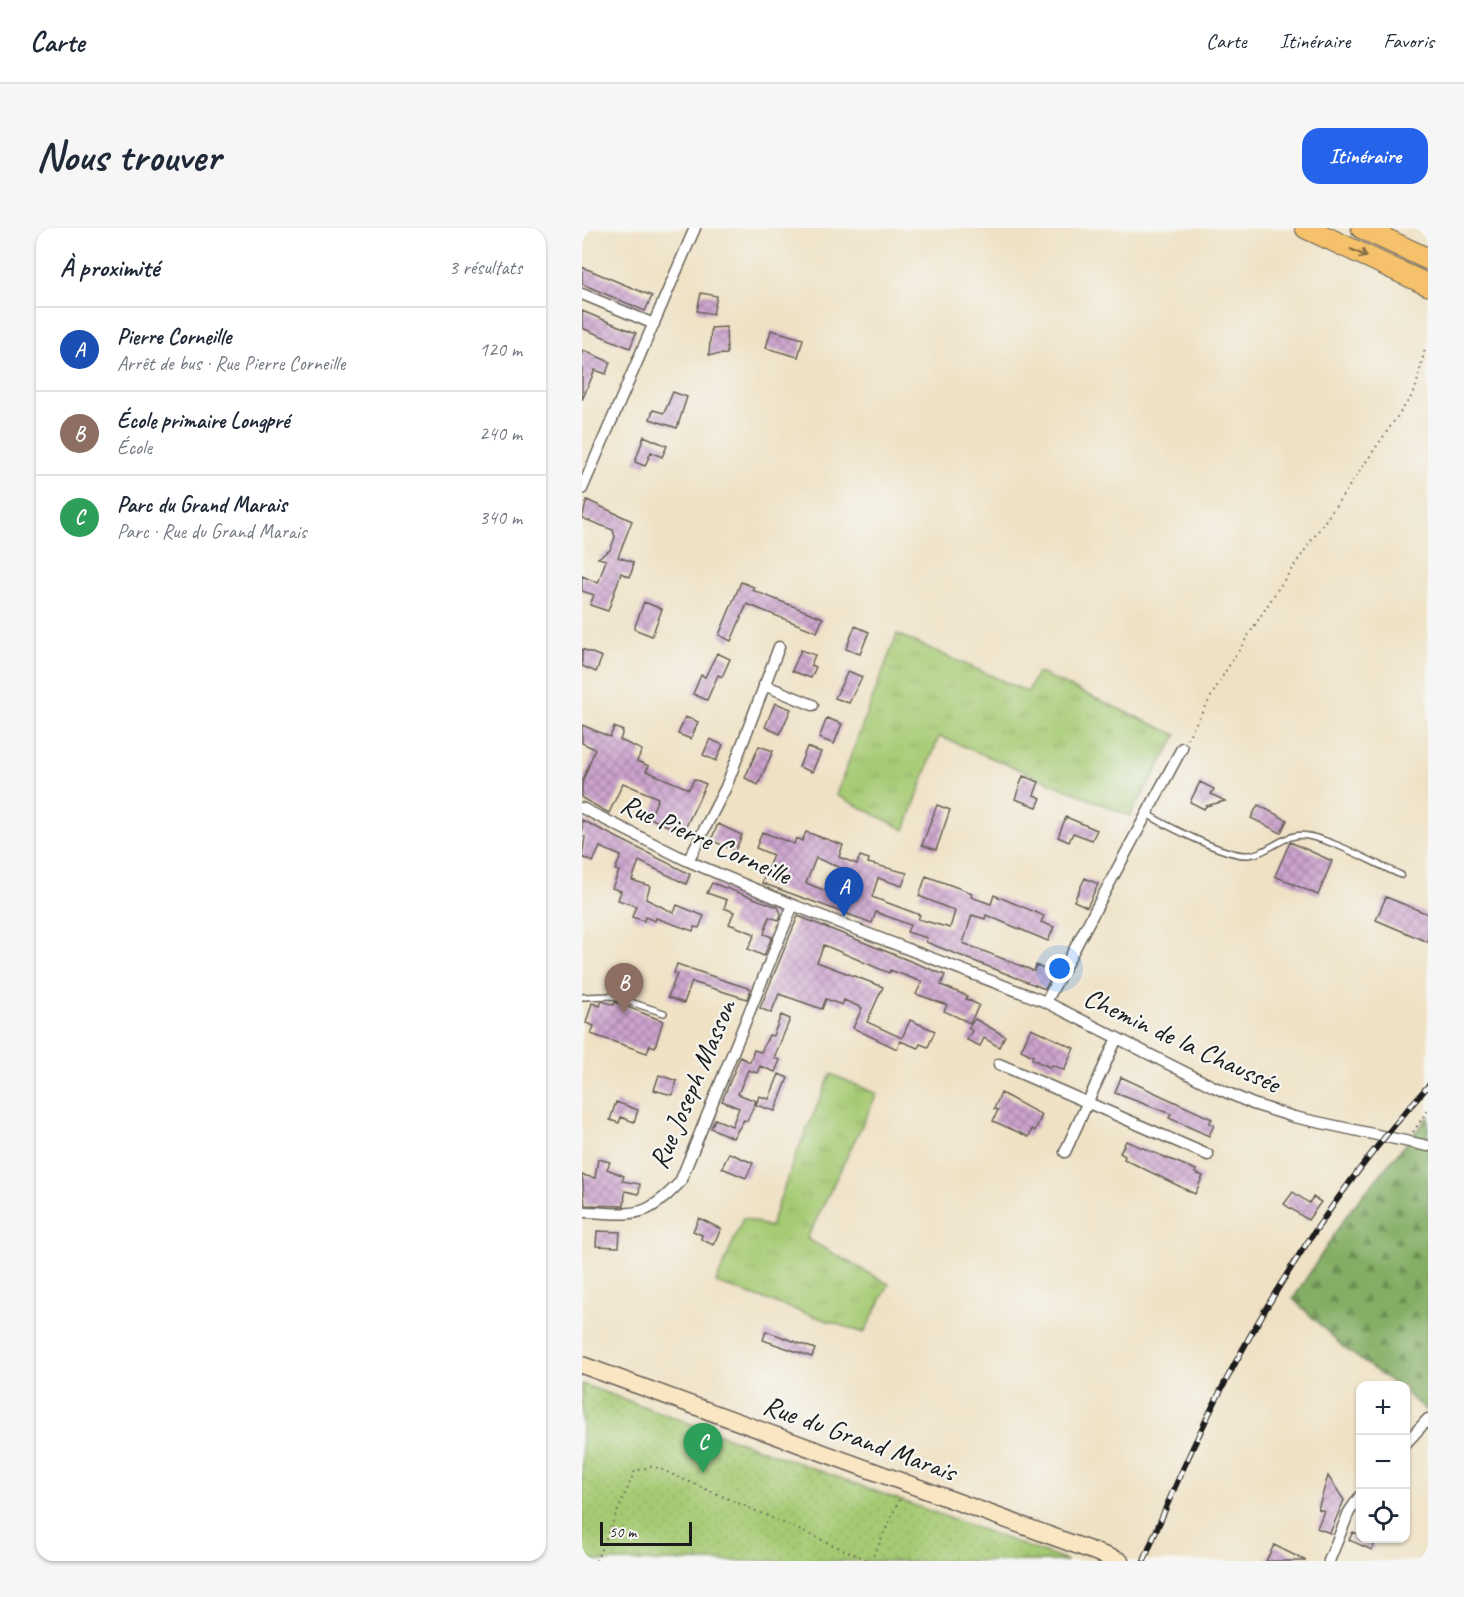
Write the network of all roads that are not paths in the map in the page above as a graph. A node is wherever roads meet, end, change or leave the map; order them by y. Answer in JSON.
{"nodes":[{"id":1,"x":694,"y":228,"type":"edge"},
{"id":2,"x":1306,"y":228,"type":"edge"},
{"id":3,"x":1362,"y":228,"type":"edge"},
{"id":4,"x":1428,"y":259,"type":"edge"},
{"id":5,"x":1428,"y":285,"type":"edge"},
{"id":6,"x":582,"y":294,"type":"edge"},
{"id":7,"x":654,"y":324,"type":"junction"},
{"id":8,"x":582,"y":489,"type":"edge"},
{"id":9,"x":778,"y":647,"type":"dead end"},
{"id":10,"x":764,"y":685,"type":"junction"},
{"id":11,"x":813,"y":705,"type":"dead end"},
{"id":12,"x":1182,"y":748,"type":"road end"},
{"id":13,"x":582,"y":808,"type":"edge"},
{"id":14,"x":1146,"y":813,"type":"junction"},
{"id":15,"x":688,"y":861,"type":"junction"},
{"id":16,"x":1401,"y":874,"type":"dead end"},
{"id":17,"x":793,"y":905,"type":"junction"},
{"id":18,"x":582,"y":997,"type":"edge"},
{"id":19,"x":1046,"y":1002,"type":"junction"},
{"id":20,"x":664,"y":1013,"type":"dead end"},
{"id":21,"x":1117,"y":1038,"type":"junction"},
{"id":22,"x":999,"y":1064,"type":"dead end"},
{"id":23,"x":1086,"y":1104,"type":"junction"},
{"id":24,"x":1428,"y":1146,"type":"edge"},
{"id":25,"x":1065,"y":1152,"type":"dead end"},
{"id":26,"x":1208,"y":1155,"type":"dead end"},
{"id":27,"x":582,"y":1212,"type":"edge"},
{"id":28,"x":582,"y":1365,"type":"edge"},
{"id":29,"x":1428,"y":1419,"type":"edge"},
{"id":30,"x":1410,"y":1439,"type":"edge"},
{"id":31,"x":1356,"y":1502,"type":"edge"},
{"id":32,"x":1120,"y":1561,"type":"edge"},
{"id":33,"x":1329,"y":1561,"type":"edge"}],
"edges":[{"from":1,"to":7,"type":"street"},
{"from":2,"to":5,"type":"highway","one_way":true},
{"from":3,"to":4,"type":"highway"},
{"from":6,"to":7,"type":"street"},
{"from":7,"to":8,"type":"street"},
{"from":9,"to":10,"type":"street"},
{"from":10,"to":11,"type":"street"},
{"from":10,"to":15,"type":"street"},
{"from":12,"to":14,"type":"street"},
{"from":13,"to":15,"type":"street","name":"Rue Pierre Corneille"},
{"from":14,"to":16,"type":"lane"},
{"from":14,"to":19,"type":"street"},
{"from":15,"to":17,"type":"street","name":"Rue Pierre Corneille"},
{"from":17,"to":19,"type":"street","name":"Rue Pierre Corneille"},
{"from":17,"to":27,"type":"street","name":"Rue Joseph Masson"},
{"from":18,"to":20,"type":"lane"},
{"from":19,"to":21,"type":"street","name":"Chemin de la Chaussée"},
{"from":21,"to":23,"type":"street"},
{"from":21,"to":24,"type":"street","name":"Chemin de la Chaussée"},
{"from":22,"to":23,"type":"street"},
{"from":23,"to":25,"type":"street"},
{"from":23,"to":26,"type":"street"},
{"from":28,"to":32,"type":"street","name":"Rue du Grand Marais"},
{"from":29,"to":30,"type":"street"},
{"from":31,"to":33,"type":"street"}]}
